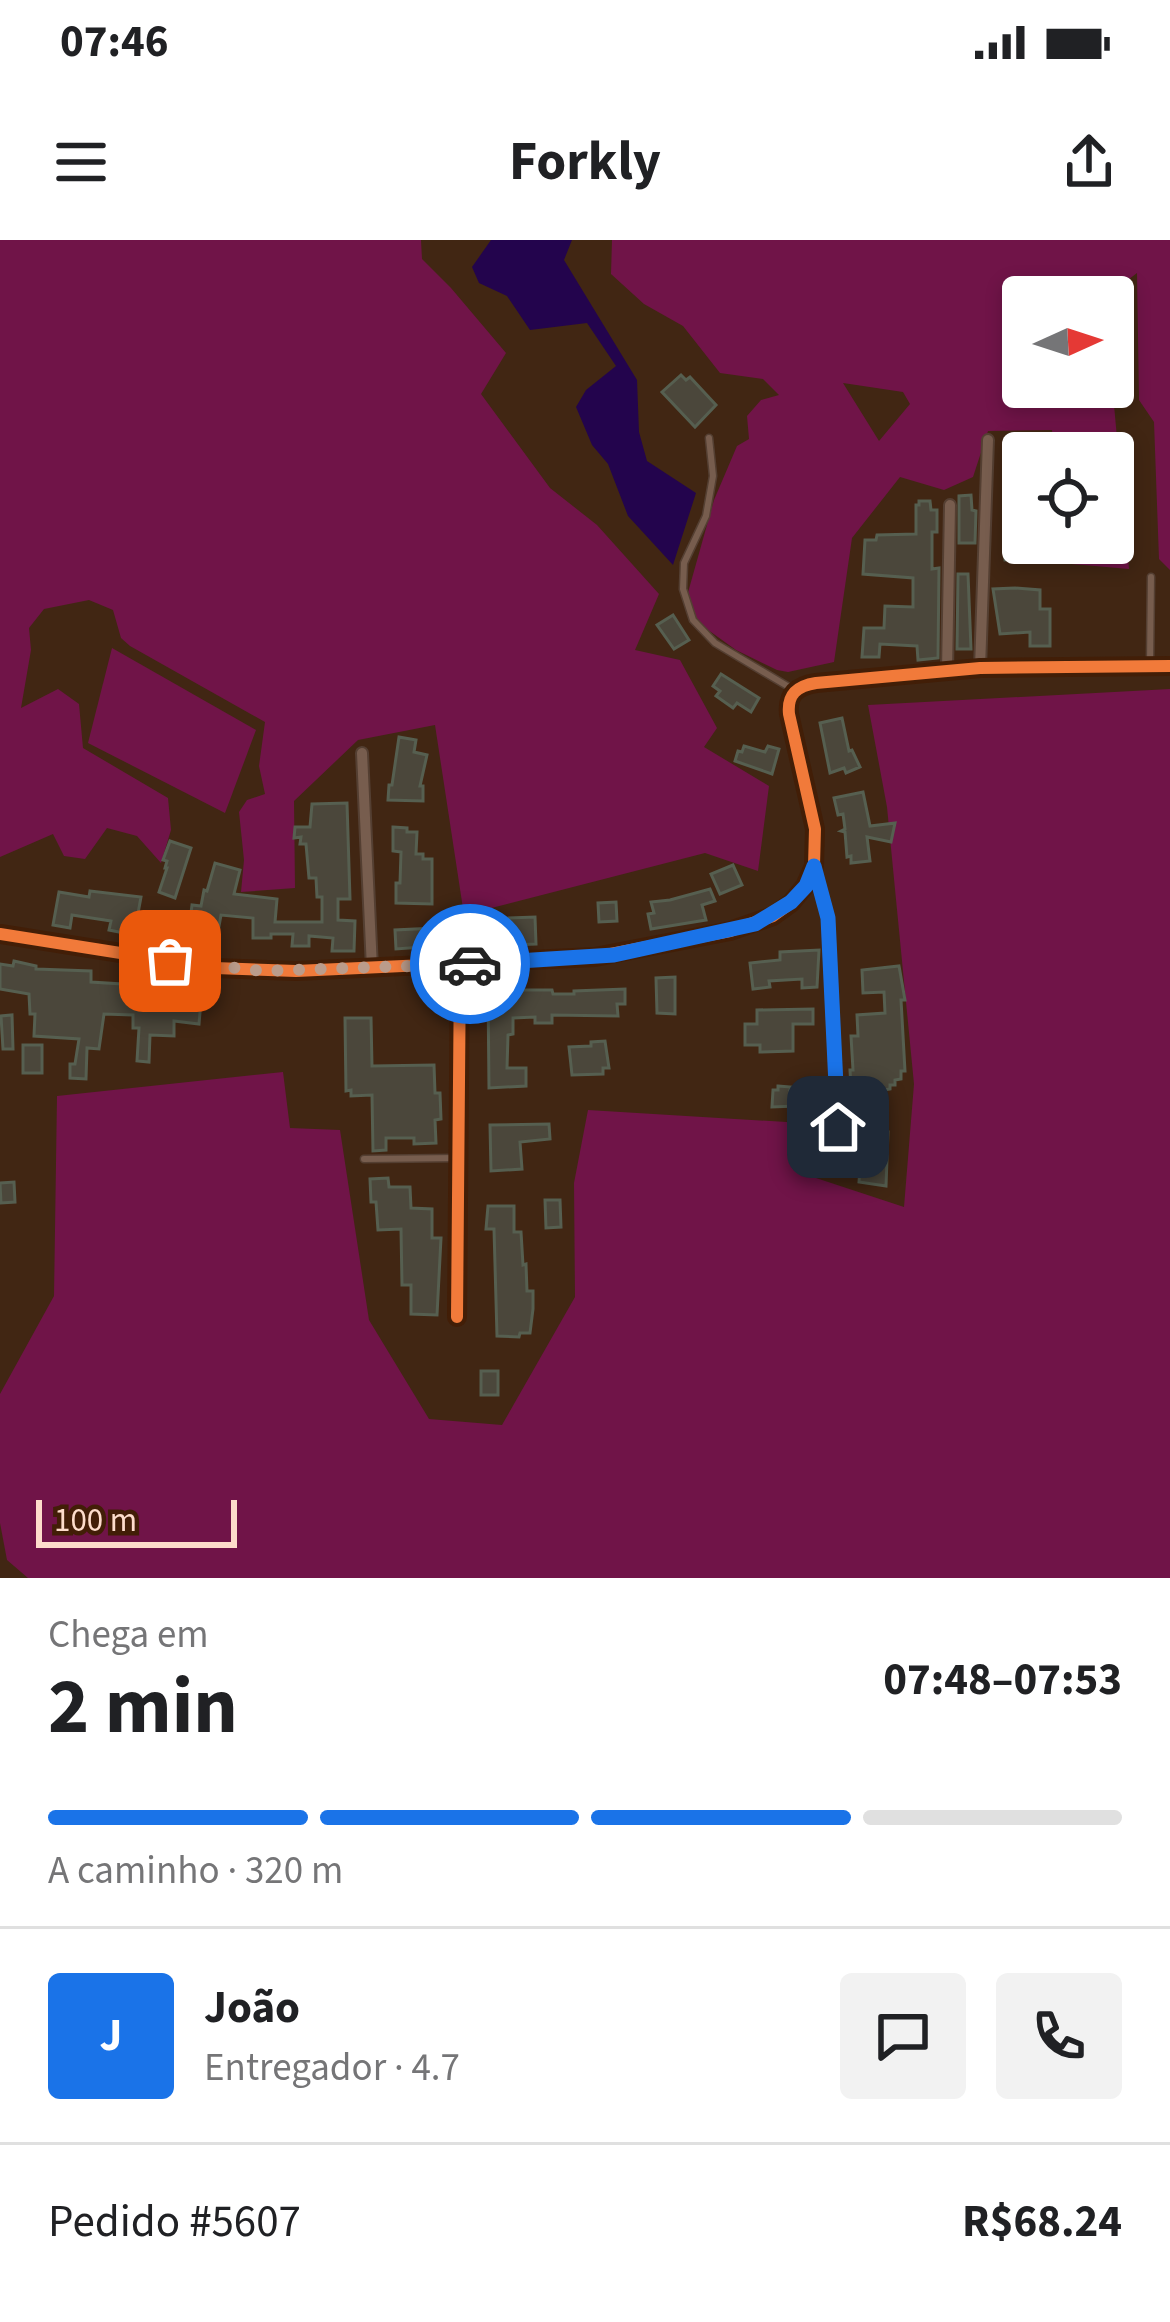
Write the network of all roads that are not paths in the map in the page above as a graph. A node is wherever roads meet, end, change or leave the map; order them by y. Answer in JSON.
{"nodes":[{"id":1,"x":709,"y":437,"type":"dead end"},
{"id":2,"x":988,"y":440,"type":"dead end"},
{"id":3,"x":950,"y":505,"type":"dead end"},
{"id":4,"x":1151,"y":577,"type":"dead end"},
{"id":5,"x":1150,"y":666,"type":"junction"},
{"id":6,"x":1170,"y":666,"type":"edge"},
{"id":7,"x":980,"y":668,"type":"junction"},
{"id":8,"x":947,"y":671,"type":"junction"},
{"id":9,"x":794,"y":690,"type":"junction"},
{"id":10,"x":362,"y":753,"type":"dead end"},
{"id":11,"x":814,"y":866,"type":"junction"},
{"id":12,"x":0,"y":934,"type":"edge"},
{"id":13,"x":460,"y":964,"type":"junction"},
{"id":14,"x":372,"y":968,"type":"junction"},
{"id":15,"x":458,"y":1158,"type":"junction"},
{"id":16,"x":364,"y":1159,"type":"dead end"},
{"id":17,"x":841,"y":1169,"type":"dead end"},
{"id":18,"x":457,"y":1317,"type":"dead end"}],
"edges":[{"from":1,"to":9,"type":"lane"},
{"from":2,"to":7,"type":"street"},
{"from":3,"to":8,"type":"street"},
{"from":4,"to":5,"type":"lane"},
{"from":5,"to":6,"type":"street"},
{"from":5,"to":7,"type":"street"},
{"from":7,"to":8,"type":"street"},
{"from":8,"to":9,"type":"street"},
{"from":9,"to":11,"type":"street"},
{"from":10,"to":14,"type":"street"},
{"from":11,"to":13,"type":"street"},
{"from":11,"to":17,"type":"street"},
{"from":12,"to":14,"type":"street"},
{"from":13,"to":14,"type":"street"},
{"from":13,"to":15,"type":"street"},
{"from":15,"to":16,"type":"lane"},
{"from":15,"to":18,"type":"street"}]}
